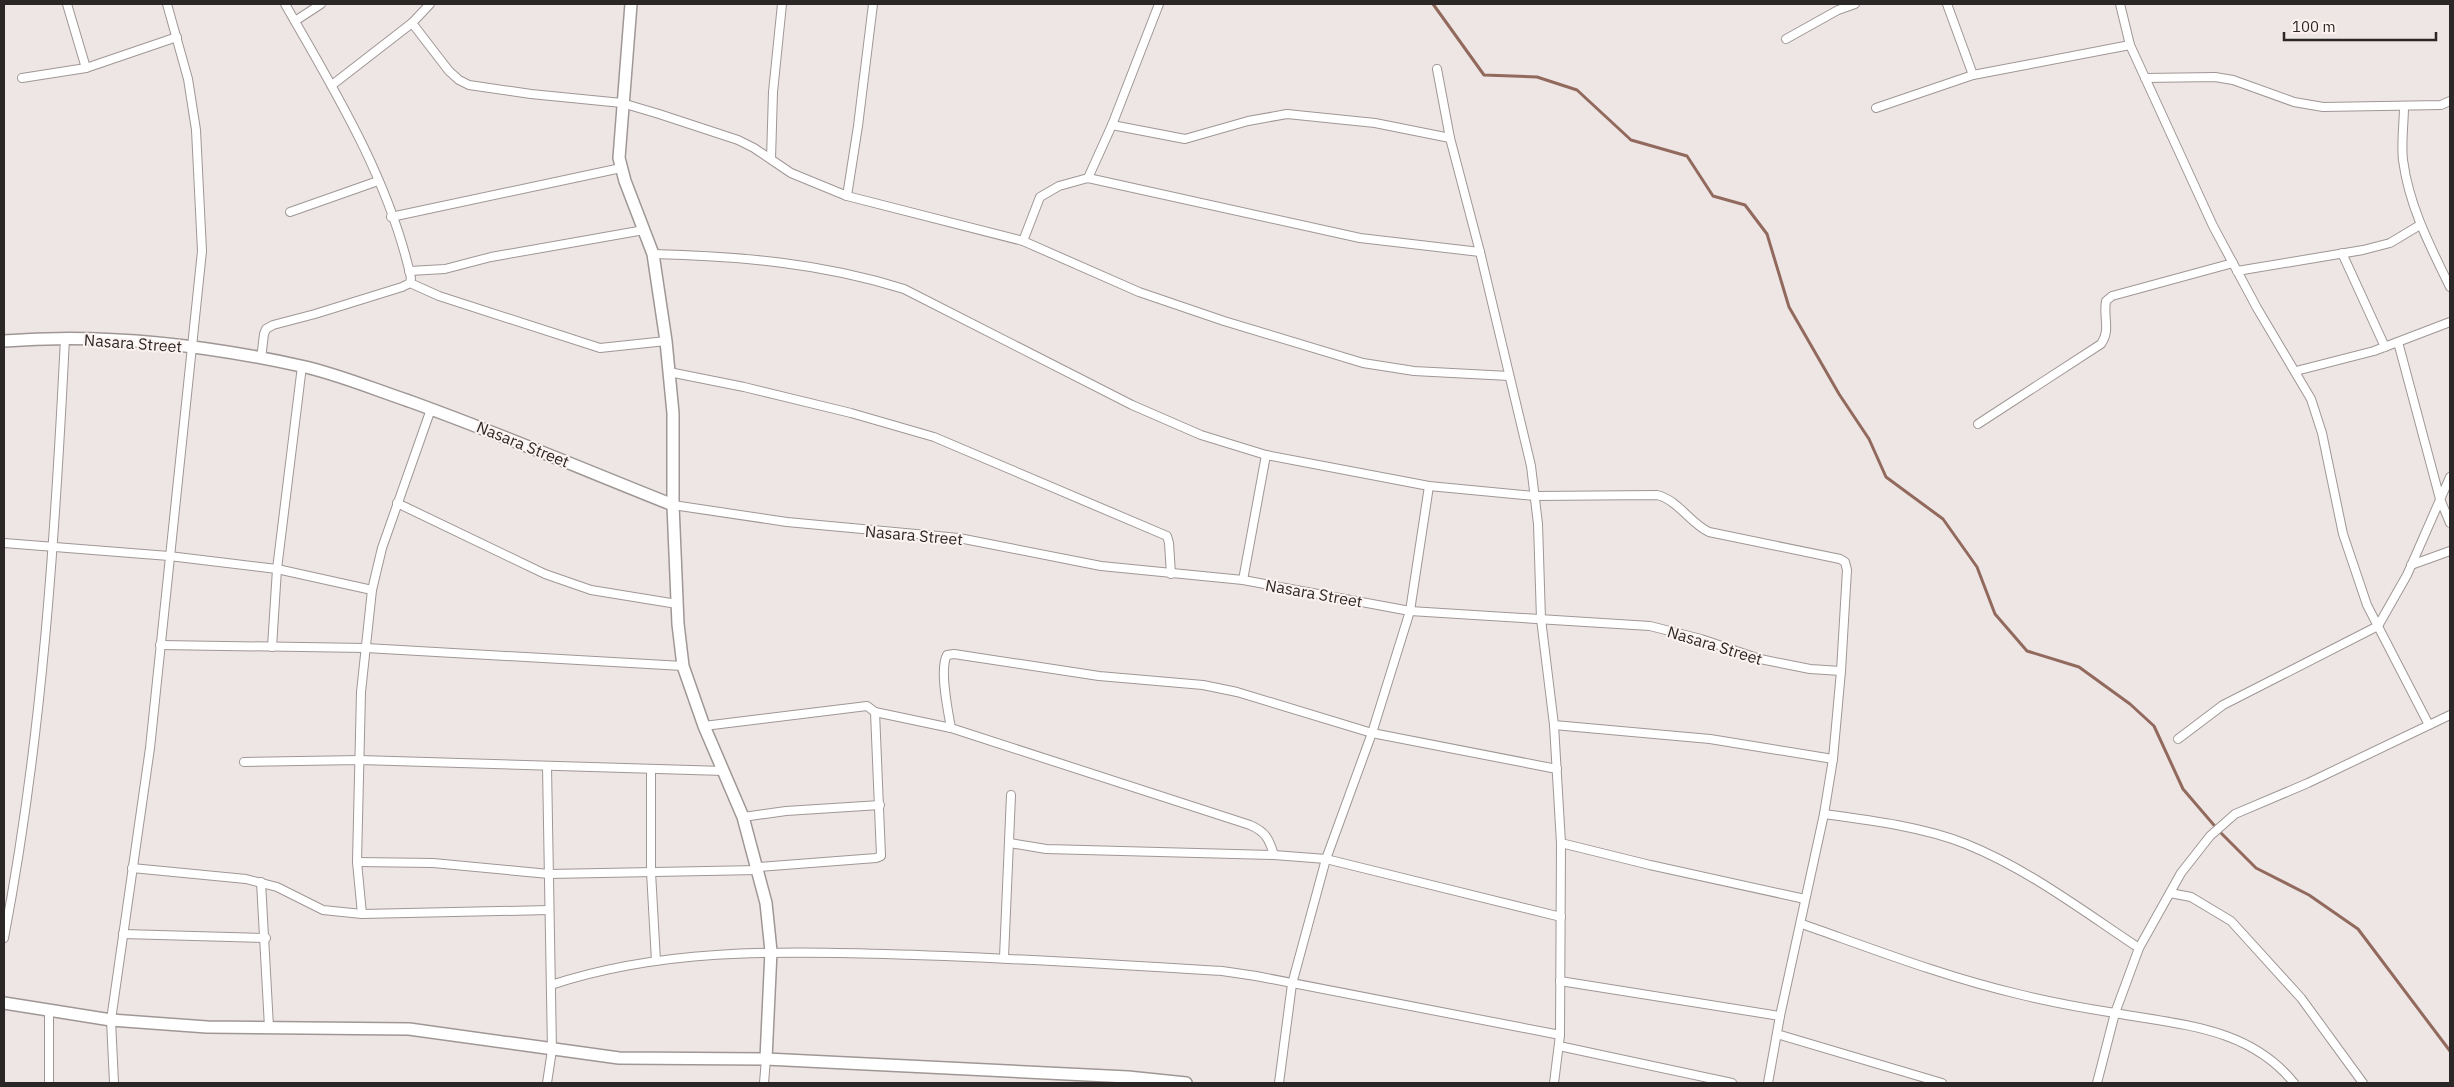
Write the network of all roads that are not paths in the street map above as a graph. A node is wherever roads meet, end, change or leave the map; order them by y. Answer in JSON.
{"nodes":[{"id":1,"x":67,"y":4,"type":"edge"},
{"id":2,"x":167,"y":4,"type":"edge"},
{"id":3,"x":286,"y":4,"type":"edge"},
{"id":4,"x":321,"y":4,"type":"edge"},
{"id":5,"x":430,"y":4,"type":"edge"},
{"id":6,"x":632,"y":4,"type":"edge"},
{"id":7,"x":782,"y":4,"type":"edge"},
{"id":8,"x":873,"y":4,"type":"edge"},
{"id":9,"x":1159,"y":4,"type":"edge"},
{"id":10,"x":1855,"y":4,"type":"edge"},
{"id":11,"x":1947,"y":4,"type":"edge"},
{"id":12,"x":2120,"y":4,"type":"edge"},
{"id":13,"x":295,"y":21,"type":"junction"},
{"id":14,"x":412,"y":23,"type":"junction"},
{"id":15,"x":177,"y":37,"type":"junction"},
{"id":16,"x":1786,"y":39,"type":"dead end"},
{"id":17,"x":2130,"y":45,"type":"junction"},
{"id":18,"x":86,"y":68,"type":"junction"},
{"id":19,"x":1437,"y":69,"type":"dead end"},
{"id":20,"x":1973,"y":75,"type":"junction"},
{"id":21,"x":22,"y":78,"type":"dead end"},
{"id":22,"x":2145,"y":78,"type":"junction"},
{"id":23,"x":332,"y":86,"type":"junction"},
{"id":24,"x":2450,"y":101,"type":"edge"},
{"id":25,"x":622,"y":103,"type":"junction"},
{"id":26,"x":2404,"y":106,"type":"junction"},
{"id":27,"x":1876,"y":108,"type":"dead end"},
{"id":28,"x":1112,"y":125,"type":"junction"},
{"id":29,"x":1450,"y":138,"type":"junction"},
{"id":30,"x":771,"y":159,"type":"junction"},
{"id":31,"x":621,"y":168,"type":"junction"},
{"id":32,"x":1088,"y":178,"type":"junction"},
{"id":33,"x":378,"y":181,"type":"junction"},
{"id":34,"x":847,"y":196,"type":"junction"},
{"id":35,"x":290,"y":212,"type":"dead end"},
{"id":36,"x":391,"y":217,"type":"junction"},
{"id":37,"x":2420,"y":225,"type":"junction"},
{"id":38,"x":644,"y":230,"type":"junction"},
{"id":39,"x":1023,"y":241,"type":"junction"},
{"id":40,"x":1480,"y":252,"type":"junction"},
{"id":41,"x":2342,"y":253,"type":"junction"},
{"id":42,"x":653,"y":254,"type":"junction"},
{"id":43,"x":2233,"y":263,"type":"junction"},
{"id":44,"x":410,"y":271,"type":"junction"},
{"id":45,"x":2237,"y":271,"type":"junction"},
{"id":46,"x":410,"y":283,"type":"junction"},
{"id":47,"x":2450,"y":287,"type":"edge"},
{"id":48,"x":2450,"y":322,"type":"edge"},
{"id":49,"x":65,"y":338,"type":"junction"},
{"id":50,"x":4,"y":341,"type":"edge"},
{"id":51,"x":666,"y":341,"type":"junction"},
{"id":52,"x":2398,"y":342,"type":"junction"},
{"id":53,"x":190,"y":346,"type":"junction"},
{"id":54,"x":2385,"y":347,"type":"junction"},
{"id":55,"x":261,"y":359,"type":"junction"},
{"id":56,"x":302,"y":366,"type":"junction"},
{"id":57,"x":2296,"y":371,"type":"junction"},
{"id":58,"x":669,"y":372,"type":"junction"},
{"id":59,"x":1509,"y":376,"type":"junction"},
{"id":60,"x":431,"y":409,"type":"junction"},
{"id":61,"x":1978,"y":424,"type":"dead end"},
{"id":62,"x":1266,"y":455,"type":"junction"},
{"id":63,"x":2450,"y":477,"type":"edge"},
{"id":64,"x":1428,"y":486,"type":"junction"},
{"id":65,"x":1534,"y":496,"type":"junction"},
{"id":66,"x":2440,"y":499,"type":"junction"},
{"id":67,"x":398,"y":503,"type":"junction"},
{"id":68,"x":673,"y":505,"type":"junction"},
{"id":69,"x":2450,"y":523,"type":"edge"},
{"id":70,"x":4,"y":543,"type":"edge"},
{"id":71,"x":54,"y":545,"type":"junction"},
{"id":72,"x":2450,"y":551,"type":"edge"},
{"id":73,"x":169,"y":556,"type":"junction"},
{"id":74,"x":2411,"y":564,"type":"junction"},
{"id":75,"x":277,"y":569,"type":"junction"},
{"id":76,"x":1171,"y":574,"type":"junction"},
{"id":77,"x":1243,"y":580,"type":"junction"},
{"id":78,"x":372,"y":590,"type":"junction"},
{"id":79,"x":677,"y":604,"type":"junction"},
{"id":80,"x":1410,"y":610,"type":"junction"},
{"id":81,"x":1541,"y":619,"type":"junction"},
{"id":82,"x":2378,"y":626,"type":"junction"},
{"id":83,"x":160,"y":644,"type":"junction"},
{"id":84,"x":272,"y":647,"type":"junction"},
{"id":85,"x":366,"y":648,"type":"junction"},
{"id":86,"x":684,"y":666,"type":"junction"},
{"id":87,"x":1841,"y":671,"type":"junction"},
{"id":88,"x":875,"y":712,"type":"junction"},
{"id":89,"x":2450,"y":715,"type":"edge"},
{"id":90,"x":1554,"y":725,"type":"junction"},
{"id":91,"x":2429,"y":725,"type":"junction"},
{"id":92,"x":704,"y":726,"type":"junction"},
{"id":93,"x":951,"y":728,"type":"junction"},
{"id":94,"x":1372,"y":734,"type":"junction"},
{"id":95,"x":2178,"y":739,"type":"dead end"},
{"id":96,"x":1833,"y":759,"type":"junction"},
{"id":97,"x":360,"y":760,"type":"junction"},
{"id":98,"x":244,"y":762,"type":"dead end"},
{"id":99,"x":547,"y":766,"type":"junction"},
{"id":100,"x":651,"y":769,"type":"junction"},
{"id":101,"x":1557,"y":769,"type":"junction"},
{"id":102,"x":724,"y":771,"type":"junction"},
{"id":103,"x":1011,"y":795,"type":"dead end"},
{"id":104,"x":880,"y":806,"type":"junction"},
{"id":105,"x":1824,"y":814,"type":"junction"},
{"id":106,"x":743,"y":817,"type":"junction"},
{"id":107,"x":1010,"y":843,"type":"junction"},
{"id":108,"x":1561,"y":843,"type":"junction"},
{"id":109,"x":1274,"y":855,"type":"junction"},
{"id":110,"x":1326,"y":859,"type":"junction"},
{"id":111,"x":357,"y":862,"type":"junction"},
{"id":112,"x":132,"y":868,"type":"junction"},
{"id":113,"x":758,"y":868,"type":"junction"},
{"id":114,"x":651,"y":872,"type":"junction"},
{"id":115,"x":549,"y":874,"type":"junction"},
{"id":116,"x":262,"y":882,"type":"junction"},
{"id":117,"x":2170,"y":893,"type":"junction"},
{"id":118,"x":1805,"y":899,"type":"junction"},
{"id":119,"x":550,"y":910,"type":"junction"},
{"id":120,"x":362,"y":914,"type":"junction"},
{"id":121,"x":1561,"y":917,"type":"junction"},
{"id":122,"x":1802,"y":924,"type":"junction"},
{"id":123,"x":123,"y":934,"type":"junction"},
{"id":124,"x":4,"y":938,"type":"edge"},
{"id":125,"x":266,"y":938,"type":"junction"},
{"id":126,"x":2139,"y":948,"type":"junction"},
{"id":127,"x":771,"y":951,"type":"junction"},
{"id":128,"x":1004,"y":957,"type":"junction"},
{"id":129,"x":656,"y":961,"type":"junction"},
{"id":130,"x":1560,"y":981,"type":"junction"},
{"id":131,"x":1292,"y":984,"type":"junction"},
{"id":132,"x":551,"y":985,"type":"junction"},
{"id":133,"x":4,"y":1003,"type":"edge"},
{"id":134,"x":49,"y":1011,"type":"junction"},
{"id":135,"x":2115,"y":1014,"type":"junction"},
{"id":136,"x":1780,"y":1016,"type":"junction"},
{"id":137,"x":111,"y":1020,"type":"junction"},
{"id":138,"x":269,"y":1027,"type":"junction"},
{"id":139,"x":1560,"y":1034,"type":"junction"},
{"id":140,"x":1777,"y":1034,"type":"junction"},
{"id":141,"x":1559,"y":1046,"type":"junction"},
{"id":142,"x":552,"y":1050,"type":"junction"},
{"id":143,"x":766,"y":1059,"type":"junction"},
{"id":144,"x":48,"y":1083,"type":"edge"},
{"id":145,"x":114,"y":1083,"type":"edge"},
{"id":146,"x":547,"y":1083,"type":"edge"},
{"id":147,"x":764,"y":1083,"type":"edge"},
{"id":148,"x":1186,"y":1083,"type":"edge"},
{"id":149,"x":1279,"y":1083,"type":"edge"},
{"id":150,"x":1554,"y":1083,"type":"edge"},
{"id":151,"x":1732,"y":1083,"type":"edge"},
{"id":152,"x":1768,"y":1083,"type":"edge"},
{"id":153,"x":1942,"y":1083,"type":"edge"},
{"id":154,"x":2097,"y":1083,"type":"edge"},
{"id":155,"x":2294,"y":1083,"type":"edge"},
{"id":156,"x":2363,"y":1083,"type":"edge"}],
"edges":[{"from":1,"to":18,"type":"street"},
{"from":2,"to":15,"type":"street"},
{"from":3,"to":13,"type":"street"},
{"from":4,"to":13,"type":"street"},
{"from":5,"to":14,"type":"street"},
{"from":6,"to":25,"type":"street"},
{"from":7,"to":30,"type":"street"},
{"from":8,"to":34,"type":"street"},
{"from":9,"to":28,"type":"street"},
{"from":10,"to":16,"type":"street"},
{"from":11,"to":20,"type":"street"},
{"from":12,"to":17,"type":"street"},
{"from":13,"to":23,"type":"street"},
{"from":14,"to":23,"type":"street"},
{"from":14,"to":25,"type":"street"},
{"from":15,"to":18,"type":"street"},
{"from":15,"to":53,"type":"street"},
{"from":17,"to":20,"type":"street"},
{"from":17,"to":22,"type":"street"},
{"from":18,"to":21,"type":"street"},
{"from":19,"to":29,"type":"street"},
{"from":20,"to":27,"type":"street"},
{"from":22,"to":26,"type":"street"},
{"from":22,"to":43,"type":"street"},
{"from":23,"to":33,"type":"street"},
{"from":24,"to":26,"type":"street"},
{"from":25,"to":30,"type":"street"},
{"from":25,"to":31,"type":"street"},
{"from":26,"to":37,"type":"street"},
{"from":28,"to":29,"type":"street"},
{"from":28,"to":32,"type":"street"},
{"from":29,"to":40,"type":"street"},
{"from":30,"to":34,"type":"street"},
{"from":31,"to":36,"type":"street"},
{"from":31,"to":38,"type":"street"},
{"from":32,"to":39,"type":"street"},
{"from":32,"to":40,"type":"street"},
{"from":33,"to":35,"type":"street"},
{"from":33,"to":36,"type":"street"},
{"from":34,"to":39,"type":"street"},
{"from":36,"to":44,"type":"street"},
{"from":37,"to":41,"type":"street"},
{"from":37,"to":47,"type":"street"},
{"from":38,"to":42,"type":"street"},
{"from":38,"to":44,"type":"street"},
{"from":39,"to":59,"type":"street"},
{"from":40,"to":59,"type":"street"},
{"from":41,"to":45,"type":"street"},
{"from":41,"to":54,"type":"street"},
{"from":42,"to":51,"type":"street"},
{"from":42,"to":62,"type":"street"},
{"from":43,"to":45,"type":"street"},
{"from":43,"to":61,"type":"street"},
{"from":44,"to":46,"type":"street"},
{"from":45,"to":57,"type":"street"},
{"from":46,"to":51,"type":"street"},
{"from":46,"to":55,"type":"street"},
{"from":48,"to":52,"type":"street"},
{"from":49,"to":50,"type":"street","name":"Nasara Street"},
{"from":49,"to":53,"type":"street","name":"Nasara Street"},
{"from":49,"to":71,"type":"street"},
{"from":51,"to":58,"type":"street"},
{"from":52,"to":54,"type":"street"},
{"from":52,"to":66,"type":"street"},
{"from":53,"to":55,"type":"street","name":"Nasara Street"},
{"from":53,"to":73,"type":"street"},
{"from":54,"to":57,"type":"street"},
{"from":55,"to":56,"type":"street","name":"Nasara Street"},
{"from":56,"to":60,"type":"street","name":"Nasara Street"},
{"from":56,"to":75,"type":"street"},
{"from":57,"to":82,"type":"street"},
{"from":58,"to":68,"type":"street"},
{"from":58,"to":76,"type":"street"},
{"from":59,"to":65,"type":"street"},
{"from":60,"to":67,"type":"street"},
{"from":60,"to":68,"type":"street","name":"Nasara Street"},
{"from":62,"to":64,"type":"street"},
{"from":62,"to":77,"type":"street"},
{"from":63,"to":66,"type":"street"},
{"from":64,"to":65,"type":"street"},
{"from":64,"to":80,"type":"street"},
{"from":65,"to":81,"type":"street"},
{"from":65,"to":87,"type":"street"},
{"from":66,"to":69,"type":"street"},
{"from":66,"to":74,"type":"street"},
{"from":67,"to":78,"type":"street"},
{"from":67,"to":79,"type":"street"},
{"from":68,"to":76,"type":"street","name":"Nasara Street"},
{"from":68,"to":79,"type":"street"},
{"from":70,"to":71,"type":"street"},
{"from":71,"to":73,"type":"street"},
{"from":71,"to":124,"type":"street"},
{"from":72,"to":74,"type":"street"},
{"from":73,"to":75,"type":"street"},
{"from":73,"to":83,"type":"street"},
{"from":74,"to":82,"type":"street"},
{"from":75,"to":78,"type":"street"},
{"from":75,"to":84,"type":"street"},
{"from":76,"to":77,"type":"street","name":"Nasara Street"},
{"from":77,"to":80,"type":"street","name":"Nasara Street"},
{"from":78,"to":85,"type":"street"},
{"from":79,"to":86,"type":"street"},
{"from":80,"to":81,"type":"street","name":"Nasara Street"},
{"from":80,"to":94,"type":"street"},
{"from":81,"to":87,"type":"street","name":"Nasara Street"},
{"from":81,"to":90,"type":"street"},
{"from":82,"to":91,"type":"street"},
{"from":82,"to":95,"type":"street"},
{"from":83,"to":84,"type":"street"},
{"from":83,"to":112,"type":"street"},
{"from":84,"to":85,"type":"street"},
{"from":85,"to":86,"type":"street"},
{"from":85,"to":97,"type":"street"},
{"from":86,"to":92,"type":"street"},
{"from":87,"to":96,"type":"street"},
{"from":88,"to":92,"type":"street"},
{"from":88,"to":93,"type":"street"},
{"from":88,"to":104,"type":"street"},
{"from":89,"to":91,"type":"street"},
{"from":90,"to":96,"type":"street"},
{"from":90,"to":101,"type":"street"},
{"from":91,"to":117,"type":"street"},
{"from":92,"to":102,"type":"street"},
{"from":93,"to":94,"type":"street"},
{"from":93,"to":109,"type":"street"},
{"from":94,"to":101,"type":"street"},
{"from":94,"to":110,"type":"street"},
{"from":96,"to":105,"type":"street"},
{"from":97,"to":98,"type":"street"},
{"from":97,"to":99,"type":"street"},
{"from":97,"to":111,"type":"street"},
{"from":99,"to":100,"type":"street"},
{"from":99,"to":115,"type":"street"},
{"from":100,"to":102,"type":"street"},
{"from":100,"to":114,"type":"street"},
{"from":101,"to":108,"type":"street"},
{"from":102,"to":106,"type":"street"},
{"from":103,"to":107,"type":"street"},
{"from":104,"to":106,"type":"street"},
{"from":104,"to":113,"type":"street"},
{"from":105,"to":118,"type":"street"},
{"from":105,"to":126,"type":"street"},
{"from":106,"to":113,"type":"street"},
{"from":107,"to":109,"type":"street"},
{"from":107,"to":128,"type":"street"},
{"from":108,"to":118,"type":"street"},
{"from":108,"to":121,"type":"street"},
{"from":109,"to":110,"type":"street"},
{"from":110,"to":121,"type":"street"},
{"from":110,"to":131,"type":"street"},
{"from":111,"to":115,"type":"street"},
{"from":111,"to":120,"type":"street"},
{"from":112,"to":116,"type":"street"},
{"from":112,"to":123,"type":"street"},
{"from":113,"to":114,"type":"street"},
{"from":113,"to":127,"type":"street"},
{"from":114,"to":115,"type":"street"},
{"from":114,"to":129,"type":"street"},
{"from":115,"to":119,"type":"street"},
{"from":116,"to":120,"type":"street"},
{"from":116,"to":125,"type":"street"},
{"from":117,"to":126,"type":"street"},
{"from":117,"to":156,"type":"street"},
{"from":118,"to":122,"type":"street"},
{"from":119,"to":120,"type":"street"},
{"from":119,"to":132,"type":"street"},
{"from":121,"to":130,"type":"street"},
{"from":122,"to":135,"type":"street"},
{"from":122,"to":136,"type":"street"},
{"from":123,"to":125,"type":"street"},
{"from":123,"to":137,"type":"street"},
{"from":125,"to":138,"type":"street"},
{"from":126,"to":135,"type":"street"},
{"from":127,"to":128,"type":"street"},
{"from":127,"to":129,"type":"street"},
{"from":127,"to":143,"type":"street"},
{"from":128,"to":131,"type":"street"},
{"from":129,"to":132,"type":"street"},
{"from":130,"to":136,"type":"street"},
{"from":130,"to":139,"type":"street"},
{"from":131,"to":139,"type":"street"},
{"from":131,"to":149,"type":"street"},
{"from":132,"to":142,"type":"street"},
{"from":133,"to":134,"type":"street"},
{"from":134,"to":137,"type":"street"},
{"from":134,"to":144,"type":"street"},
{"from":135,"to":154,"type":"street"},
{"from":135,"to":155,"type":"street"},
{"from":136,"to":140,"type":"street"},
{"from":137,"to":138,"type":"street"},
{"from":137,"to":145,"type":"street"},
{"from":138,"to":142,"type":"street"},
{"from":139,"to":141,"type":"street"},
{"from":140,"to":152,"type":"street"},
{"from":140,"to":153,"type":"street"},
{"from":141,"to":150,"type":"street"},
{"from":141,"to":151,"type":"street"},
{"from":142,"to":143,"type":"street"},
{"from":142,"to":146,"type":"street"},
{"from":143,"to":147,"type":"street"},
{"from":143,"to":148,"type":"street"}]}
